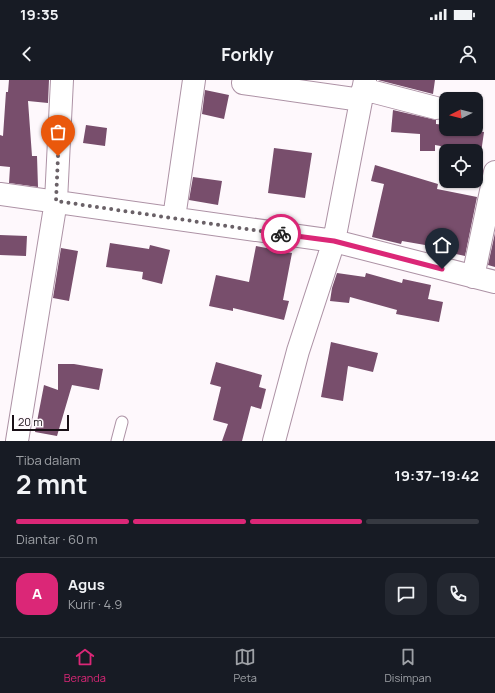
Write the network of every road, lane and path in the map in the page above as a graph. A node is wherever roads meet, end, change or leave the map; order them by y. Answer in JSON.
{"nodes":[{"id":1,"x":62,"y":80,"type":"edge"},
{"id":2,"x":194,"y":80,"type":"edge"},
{"id":3,"x":243,"y":83,"type":"dead end"},
{"id":4,"x":363,"y":90,"type":"edge"},
{"id":5,"x":436,"y":108,"type":"dead end"},
{"id":6,"x":495,"y":172,"type":"edge"},
{"id":7,"x":0,"y":194,"type":"edge"},
{"id":8,"x":56,"y":201,"type":"junction"},
{"id":9,"x":174,"y":218,"type":"junction"},
{"id":10,"x":334,"y":241,"type":"junction"},
{"id":11,"x":473,"y":277,"type":"junction"},
{"id":12,"x":495,"y":282,"type":"edge"},
{"id":13,"x":122,"y":422,"type":"dead end"},
{"id":14,"x":17,"y":441,"type":"edge"},
{"id":15,"x":117,"y":441,"type":"edge"},
{"id":16,"x":274,"y":441,"type":"edge"}],
"edges":[{"from":1,"to":8,"type":"street"},
{"from":2,"to":9,"type":"street"},
{"from":3,"to":4,"type":"street"},
{"from":4,"to":5,"type":"street"},
{"from":4,"to":10,"type":"street"},
{"from":6,"to":11,"type":"street"},
{"from":7,"to":8,"type":"street"},
{"from":8,"to":9,"type":"street"},
{"from":8,"to":14,"type":"street"},
{"from":9,"to":10,"type":"street"},
{"from":10,"to":11,"type":"street"},
{"from":10,"to":16,"type":"street"},
{"from":11,"to":12,"type":"street"},
{"from":13,"to":15,"type":"lane"}]}
